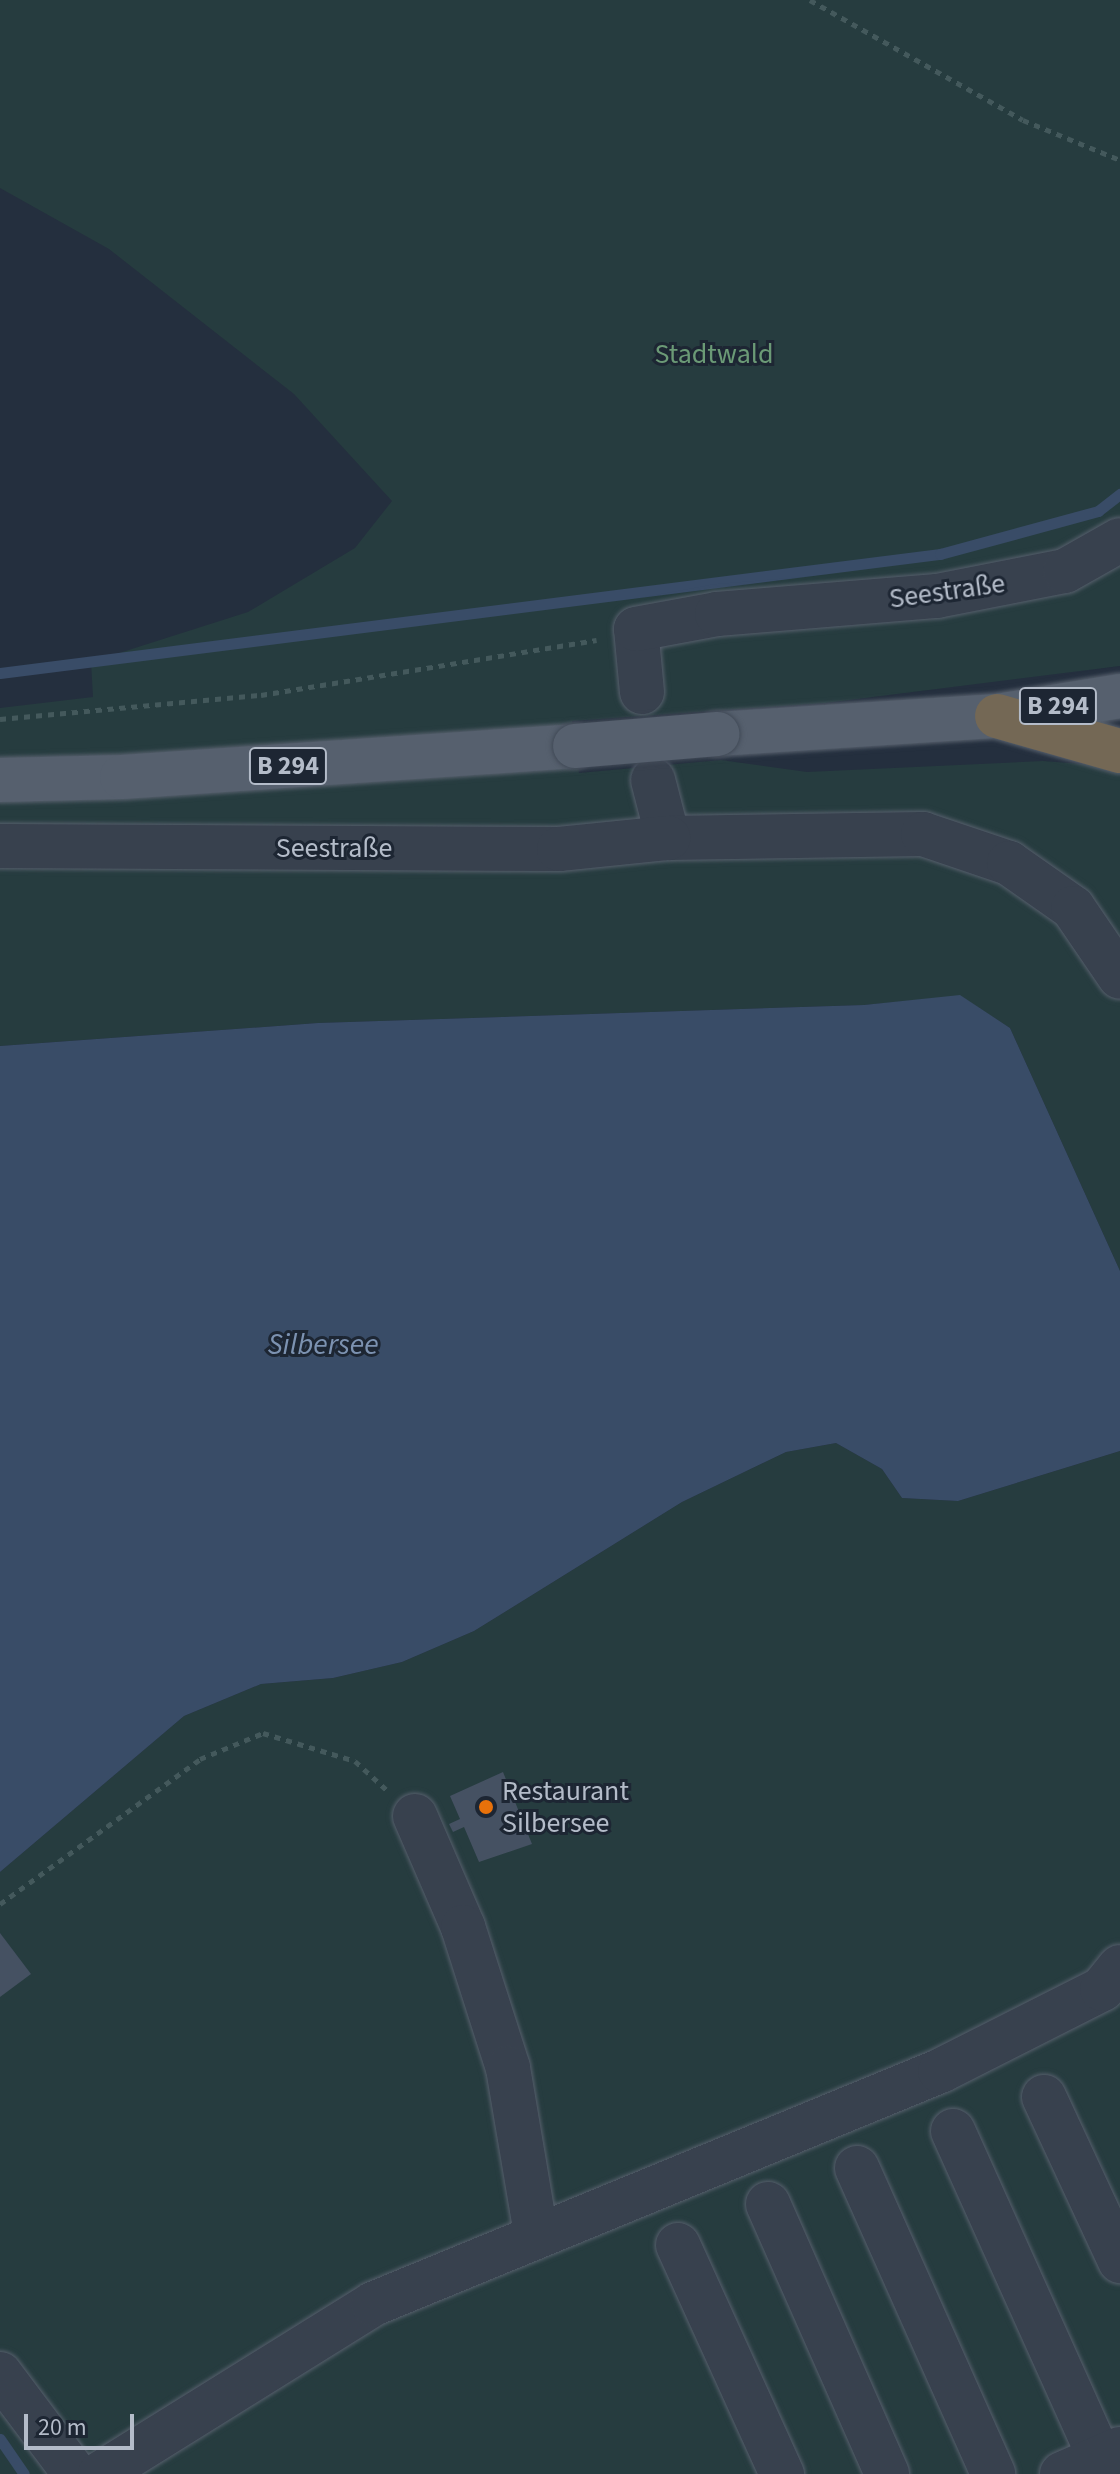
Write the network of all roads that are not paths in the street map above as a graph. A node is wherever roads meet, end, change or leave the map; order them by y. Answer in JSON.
{"nodes":[{"id":1,"x":1120,"y":540,"type":"edge"},
{"id":2,"x":642,"y":692,"type":"dead end"},
{"id":3,"x":1120,"y":696,"type":"edge"},
{"id":4,"x":997,"y":716,"type":"junction"},
{"id":5,"x":1120,"y":751,"type":"edge"},
{"id":6,"x":0,"y":780,"type":"edge"},
{"id":7,"x":653,"y":780,"type":"dead end"},
{"id":8,"x":668,"y":838,"type":"junction"},
{"id":9,"x":0,"y":846,"type":"edge"},
{"id":10,"x":1120,"y":977,"type":"edge"},
{"id":11,"x":415,"y":1816,"type":"road end"},
{"id":12,"x":1120,"y":1967,"type":"edge"},
{"id":13,"x":1044,"y":2097,"type":"dead end"},
{"id":14,"x":953,"y":2131,"type":"dead end"},
{"id":15,"x":857,"y":2168,"type":"dead end"},
{"id":16,"x":768,"y":2204,"type":"dead end"},
{"id":17,"x":536,"y":2234,"type":"junction"},
{"id":18,"x":678,"y":2245,"type":"dead end"},
{"id":19,"x":1120,"y":2261,"type":"edge"},
{"id":20,"x":0,"y":2374,"type":"edge"},
{"id":21,"x":1097,"y":2464,"type":"edge"},
{"id":22,"x":75,"y":2474,"type":"edge"},
{"id":23,"x":100,"y":2474,"type":"edge"},
{"id":24,"x":782,"y":2474,"type":"edge"},
{"id":25,"x":887,"y":2474,"type":"edge"},
{"id":26,"x":993,"y":2474,"type":"edge"}],
"edges":[{"from":1,"to":2,"type":"street","name":"Seestraße"},
{"from":3,"to":4,"type":"main road","number":"B 294"},
{"from":4,"to":5,"type":"highway"},
{"from":4,"to":6,"type":"main road","number":"B 294","bridge":true},
{"from":7,"to":8,"type":"street"},
{"from":8,"to":9,"type":"street","name":"Seestraße"},
{"from":8,"to":10,"type":"street","name":"Seestraße"},
{"from":11,"to":17,"type":"street"},
{"from":12,"to":17,"type":"street"},
{"from":13,"to":19,"type":"street"},
{"from":14,"to":21,"type":"street"},
{"from":15,"to":26,"type":"street"},
{"from":16,"to":25,"type":"street"},
{"from":17,"to":23,"type":"street"},
{"from":18,"to":24,"type":"street"},
{"from":20,"to":22,"type":"street"}]}
